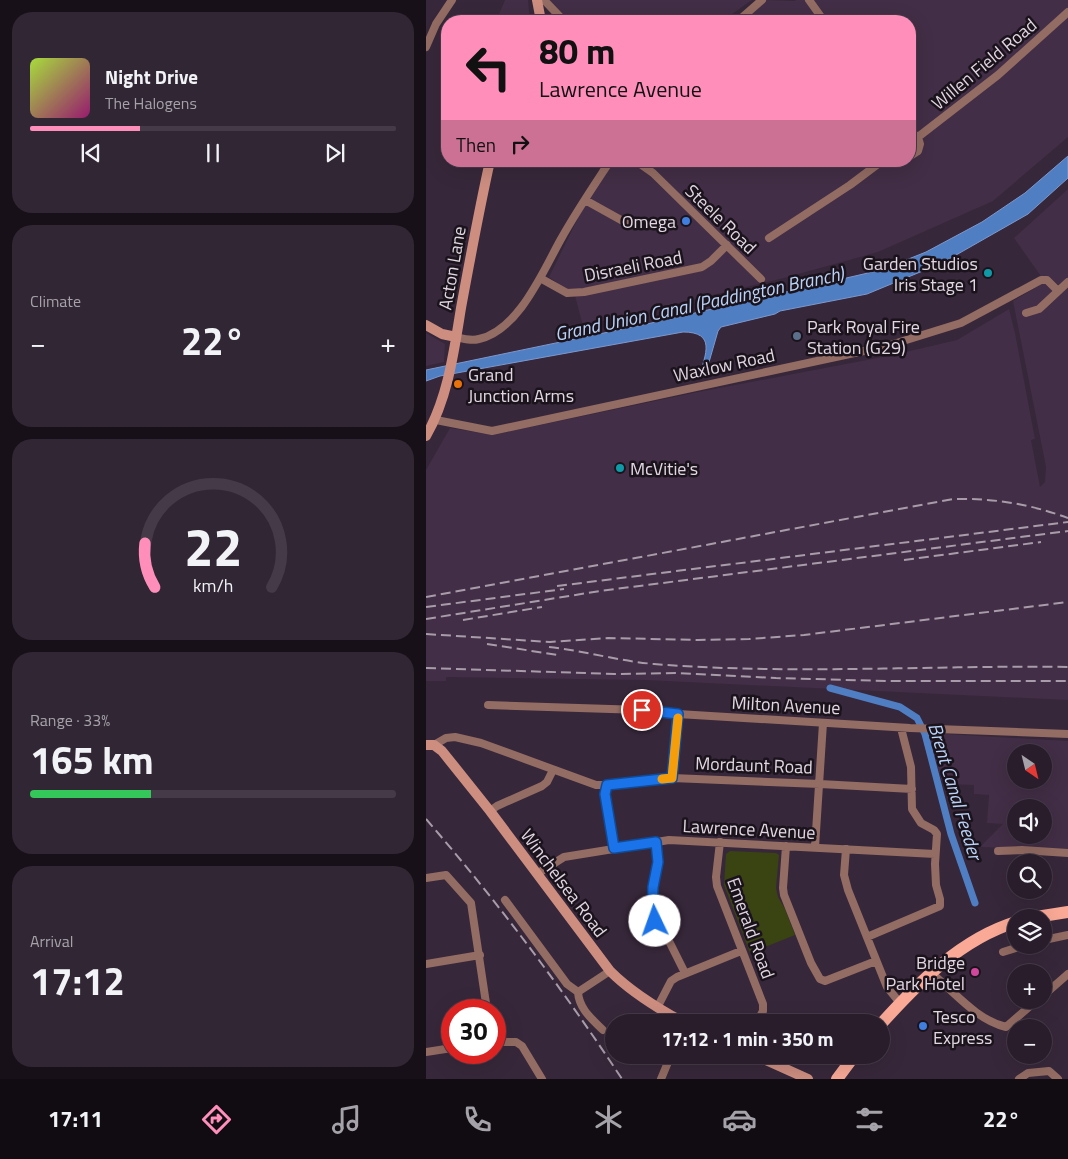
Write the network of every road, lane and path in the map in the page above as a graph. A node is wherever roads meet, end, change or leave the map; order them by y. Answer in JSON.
{"nodes":[{"id":1,"x":452,"y":0,"type":"edge"},
{"id":2,"x":537,"y":0,"type":"edge"},
{"id":3,"x":544,"y":0,"type":"edge"},
{"id":4,"x":762,"y":0,"type":"edge"},
{"id":5,"x":809,"y":0,"type":"edge"},
{"id":6,"x":1068,"y":12,"type":"edge"},
{"id":7,"x":442,"y":15,"type":"edge"},
{"id":8,"x":540,"y":15,"type":"edge"},
{"id":9,"x":558,"y":15,"type":"edge"},
{"id":10,"x":745,"y":15,"type":"edge"},
{"id":11,"x":820,"y":15,"type":"edge"},
{"id":12,"x":441,"y":16,"type":"edge"},
{"id":13,"x":426,"y":47,"type":"edge"},
{"id":14,"x":918,"y":137,"type":"joint"},
{"id":15,"x":916,"y":153,"type":"edge"},
{"id":16,"x":489,"y":167,"type":"edge"},
{"id":17,"x":606,"y":167,"type":"edge"},
{"id":18,"x":644,"y":167,"type":"edge"},
{"id":19,"x":874,"y":167,"type":"edge"},
{"id":20,"x":585,"y":200,"type":"junction"},
{"id":21,"x":630,"y":225,"type":"dead end"},
{"id":22,"x":769,"y":238,"type":"dead end"},
{"id":23,"x":727,"y":245,"type":"junction"},
{"id":24,"x":540,"y":278,"type":"junction"},
{"id":25,"x":761,"y":279,"type":"dead end"},
{"id":26,"x":1068,"y":282,"type":"edge"},
{"id":27,"x":1058,"y":291,"type":"junction"},
{"id":28,"x":1026,"y":313,"type":"dead end"},
{"id":29,"x":426,"y":325,"type":"edge"},
{"id":30,"x":456,"y":337,"type":"junction"},
{"id":31,"x":436,"y":420,"type":"junction"},
{"id":32,"x":426,"y":436,"type":"edge"},
{"id":33,"x":488,"y":705,"type":"dead end"},
{"id":34,"x":678,"y":714,"type":"junction"},
{"id":35,"x":823,"y":723,"type":"junction"},
{"id":36,"x":901,"y":728,"type":"junction"},
{"id":37,"x":1068,"y":734,"type":"edge"},
{"id":38,"x":430,"y":745,"type":"edge"},
{"id":39,"x":553,"y":770,"type":"junction"},
{"id":40,"x":672,"y":778,"type":"junction"},
{"id":41,"x":820,"y":784,"type":"junction"},
{"id":42,"x":607,"y":785,"type":"junction"},
{"id":43,"x":912,"y":789,"type":"junction"},
{"id":44,"x":490,"y":811,"type":"junction"},
{"id":45,"x":656,"y":842,"type":"junction"},
{"id":46,"x":720,"y":842,"type":"junction"},
{"id":47,"x":786,"y":846,"type":"junction"},
{"id":48,"x":815,"y":847,"type":"junction"},
{"id":49,"x":614,"y":848,"type":"junction"},
{"id":50,"x":846,"y":849,"type":"junction"},
{"id":51,"x":998,"y":851,"type":"dead end"},
{"id":52,"x":1068,"y":853,"type":"edge"},
{"id":53,"x":935,"y":854,"type":"junction"},
{"id":54,"x":537,"y":874,"type":"junction"},
{"id":55,"x":426,"y":878,"type":"edge"},
{"id":56,"x":505,"y":900,"type":"dead end"},
{"id":57,"x":1068,"y":912,"type":"edge"},
{"id":58,"x":1052,"y":915,"type":"edge"},
{"id":59,"x":1007,"y":926,"type":"edge"},
{"id":60,"x":1068,"y":935,"type":"edge"},
{"id":61,"x":867,"y":937,"type":"junction"},
{"id":62,"x":1052,"y":938,"type":"edge"},
{"id":63,"x":741,"y":951,"type":"junction"},
{"id":64,"x":1007,"y":951,"type":"edge"},
{"id":65,"x":1003,"y":952,"type":"dead end"},
{"id":66,"x":480,"y":955,"type":"junction"},
{"id":67,"x":876,"y":961,"type":"junction"},
{"id":68,"x":426,"y":964,"type":"edge"},
{"id":69,"x":610,"y":971,"type":"junction"},
{"id":70,"x":684,"y":973,"type":"junction"},
{"id":71,"x":931,"y":973,"type":"junction"},
{"id":72,"x":1068,"y":974,"type":"edge"},
{"id":73,"x":1052,"y":988,"type":"edge"},
{"id":74,"x":578,"y":992,"type":"junction"},
{"id":75,"x":486,"y":999,"type":"edge"},
{"id":76,"x":900,"y":1002,"type":"junction"},
{"id":77,"x":657,"y":1008,"type":"junction"},
{"id":78,"x":1027,"y":1009,"type":"edge"},
{"id":79,"x":669,"y":1014,"type":"edge"},
{"id":80,"x":761,"y":1014,"type":"edge"},
{"id":81,"x":890,"y":1014,"type":"edge"},
{"id":82,"x":603,"y":1030,"type":"dead end"},
{"id":83,"x":506,"y":1042,"type":"edge"},
{"id":84,"x":441,"y":1050,"type":"edge"},
{"id":85,"x":426,"y":1052,"type":"edge"},
{"id":86,"x":667,"y":1064,"type":"edge"},
{"id":87,"x":773,"y":1064,"type":"edge"},
{"id":88,"x":776,"y":1064,"type":"edge"},
{"id":89,"x":848,"y":1064,"type":"edge"},
{"id":90,"x":840,"y":1075,"type":"edge"},
{"id":91,"x":542,"y":1079,"type":"edge"},
{"id":92,"x":661,"y":1079,"type":"edge"},
{"id":93,"x":793,"y":1079,"type":"edge"},
{"id":94,"x":808,"y":1079,"type":"edge"},
{"id":95,"x":832,"y":1079,"type":"edge"},
{"id":96,"x":1019,"y":1079,"type":"edge"},
{"id":97,"x":1058,"y":1079,"type":"edge"}],
"edges":[{"from":1,"to":7,"type":"street"},
{"from":2,"to":8,"type":"street"},
{"from":3,"to":9,"type":"street"},
{"from":4,"to":10,"type":"street"},
{"from":5,"to":11,"type":"street"},
{"from":6,"to":14,"type":"street","name":"Willen Field Road"},
{"from":12,"to":13,"type":"street"},
{"from":14,"to":15,"type":"street"},
{"from":16,"to":30,"type":"street","name":"Acton Lane"},
{"from":17,"to":20,"type":"street"},
{"from":18,"to":23,"type":"street","name":"Steele Road"},
{"from":19,"to":22,"type":"street"},
{"from":20,"to":21,"type":"street"},
{"from":20,"to":24,"type":"street"},
{"from":23,"to":24,"type":"street","name":"Disraeli Road"},
{"from":23,"to":25,"type":"street","name":"Steele Road"},
{"from":24,"to":30,"type":"street"},
{"from":26,"to":27,"type":"street"},
{"from":27,"to":28,"type":"street"},
{"from":27,"to":31,"type":"street","name":"Waxlow Road"},
{"from":29,"to":30,"type":"street"},
{"from":30,"to":31,"type":"street","name":"Acton Lane"},
{"from":31,"to":32,"type":"street","name":"Acton Lane"},
{"from":33,"to":34,"type":"street","name":"Milton Avenue"},
{"from":34,"to":35,"type":"street","name":"Milton Avenue"},
{"from":34,"to":40,"type":"street"},
{"from":35,"to":36,"type":"street","name":"Milton Avenue"},
{"from":35,"to":41,"type":"street"},
{"from":36,"to":37,"type":"street","name":"Milton Avenue"},
{"from":36,"to":43,"type":"street"},
{"from":38,"to":39,"type":"street","name":"Mordaunt Road"},
{"from":38,"to":44,"type":"street","name":"Winchelsea Road"},
{"from":39,"to":42,"type":"street","name":"Mordaunt Road"},
{"from":39,"to":44,"type":"street"},
{"from":40,"to":41,"type":"street","name":"Mordaunt Road"},
{"from":40,"to":42,"type":"street","name":"Mordaunt Road"},
{"from":41,"to":43,"type":"street","name":"Mordaunt Road"},
{"from":41,"to":48,"type":"street"},
{"from":42,"to":49,"type":"street"},
{"from":43,"to":53,"type":"street"},
{"from":44,"to":54,"type":"street","name":"Winchelsea Road"},
{"from":45,"to":46,"type":"street","name":"Lawrence Avenue"},
{"from":45,"to":49,"type":"street","name":"Lawrence Avenue"},
{"from":45,"to":70,"type":"street"},
{"from":46,"to":47,"type":"street","name":"Lawrence Avenue"},
{"from":46,"to":63,"type":"street","name":"Emerald Road"},
{"from":47,"to":48,"type":"street","name":"Lawrence Avenue"},
{"from":47,"to":67,"type":"street"},
{"from":48,"to":50,"type":"street","name":"Lawrence Avenue"},
{"from":49,"to":54,"type":"street","name":"Lawrence Avenue"},
{"from":50,"to":53,"type":"street","name":"Lawrence Avenue"},
{"from":50,"to":61,"type":"street"},
{"from":51,"to":52,"type":"street"},
{"from":53,"to":61,"type":"street"},
{"from":54,"to":69,"type":"street","name":"Winchelsea Road"},
{"from":55,"to":66,"type":"street"},
{"from":56,"to":74,"type":"street"},
{"from":57,"to":58,"type":"main road"},
{"from":59,"to":71,"type":"main road"},
{"from":60,"to":62,"type":"street"},
{"from":61,"to":67,"type":"street"},
{"from":63,"to":70,"type":"street"},
{"from":63,"to":80,"type":"street","name":"Emerald Road"},
{"from":64,"to":65,"type":"street"},
{"from":66,"to":68,"type":"street"},
{"from":66,"to":75,"type":"street"},
{"from":67,"to":76,"type":"street"},
{"from":69,"to":74,"type":"street"},
{"from":69,"to":77,"type":"street","name":"Winchelsea Road"},
{"from":70,"to":77,"type":"street"},
{"from":71,"to":76,"type":"main road"},
{"from":71,"to":78,"type":"street"},
{"from":72,"to":73,"type":"street"},
{"from":74,"to":82,"type":"street"},
{"from":76,"to":81,"type":"main road"},
{"from":77,"to":79,"type":"street","name":"Winchelsea Road"},
{"from":83,"to":91,"type":"street"},
{"from":84,"to":85,"type":"street"},
{"from":86,"to":92,"type":"street"},
{"from":87,"to":93,"type":"street"},
{"from":88,"to":94,"type":"street"},
{"from":89,"to":90,"type":"main road"},
{"from":90,"to":95,"type":"main road"},
{"from":96,"to":97,"type":"street"}]}
